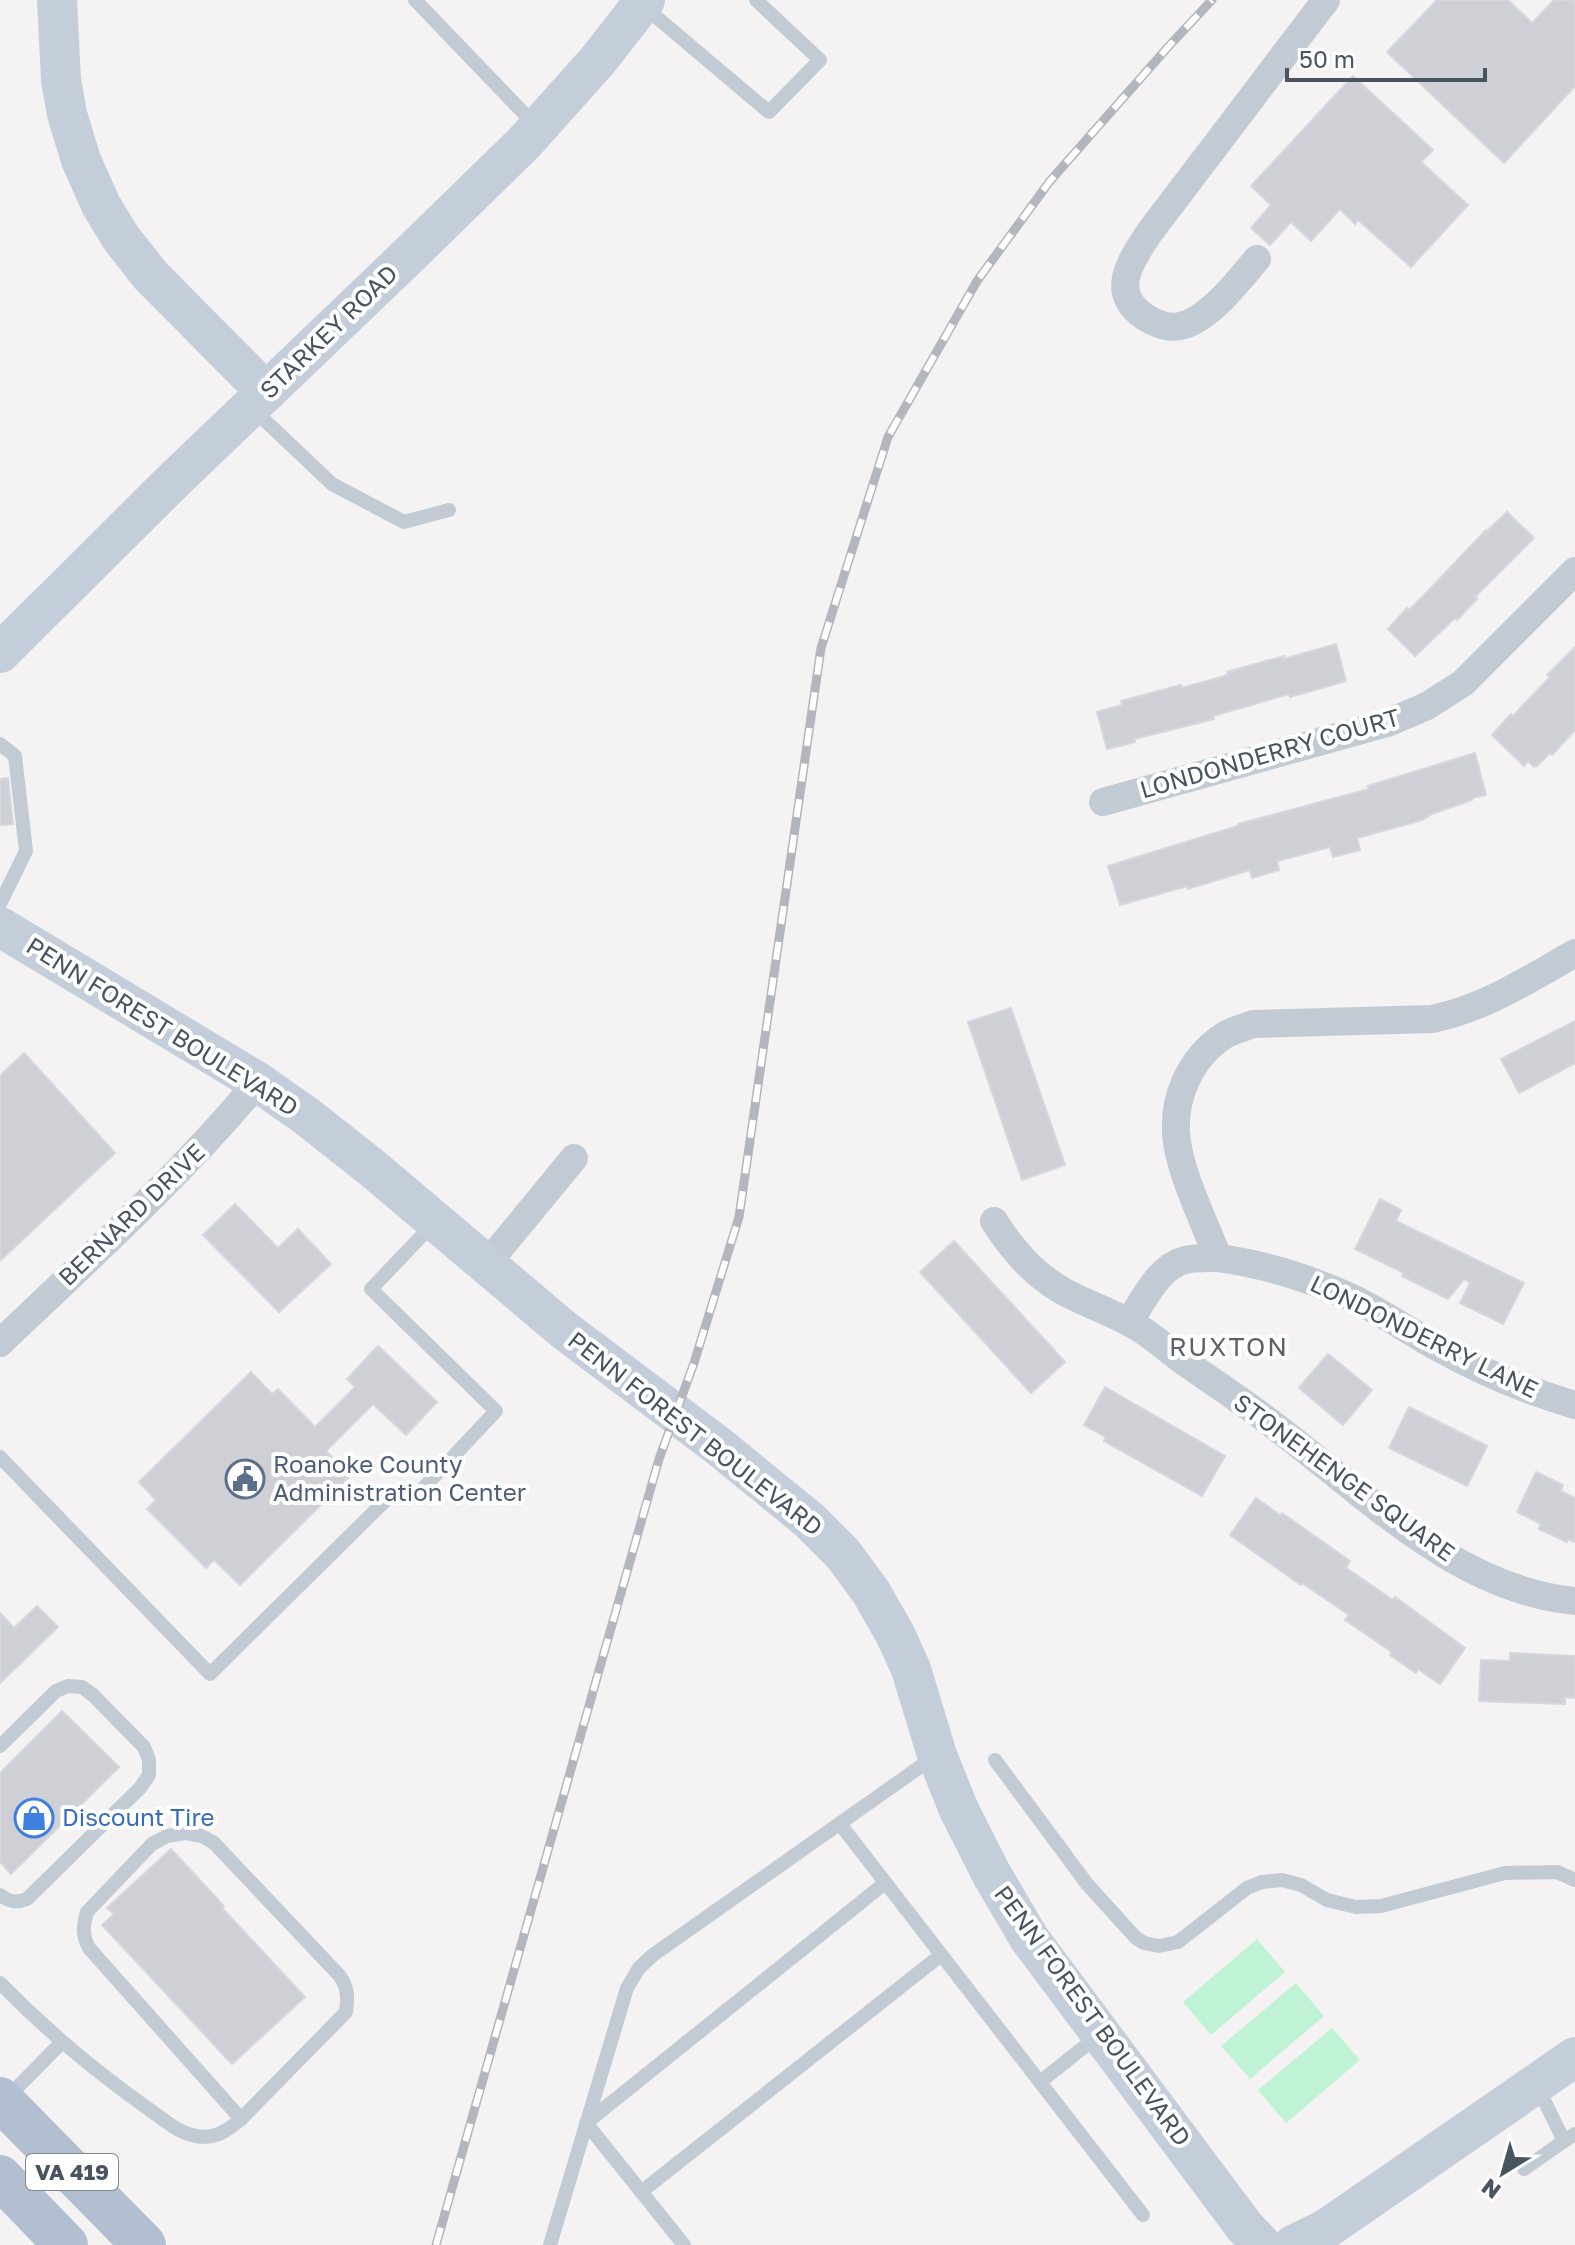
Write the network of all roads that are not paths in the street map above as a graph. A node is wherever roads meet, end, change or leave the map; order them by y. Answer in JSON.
{"nodes":[{"id":1,"x":57,"y":0,"type":"edge"},
{"id":2,"x":415,"y":0,"type":"edge"},
{"id":3,"x":756,"y":0,"type":"edge"},
{"id":4,"x":1326,"y":0,"type":"edge"},
{"id":5,"x":644,"y":2,"type":"edge"},
{"id":6,"x":537,"y":127,"type":"junction"},
{"id":7,"x":1257,"y":259,"type":"dead end"},
{"id":8,"x":258,"y":399,"type":"junction"},
{"id":9,"x":449,"y":510,"type":"dead end"},
{"id":10,"x":1575,"y":571,"type":"edge"},
{"id":11,"x":0,"y":653,"type":"edge"},
{"id":12,"x":0,"y":744,"type":"edge"},
{"id":13,"x":1103,"y":802,"type":"dead end"},
{"id":14,"x":0,"y":904,"type":"edge"},
{"id":15,"x":0,"y":927,"type":"edge"},
{"id":16,"x":1575,"y":953,"type":"edge"},
{"id":17,"x":258,"y":1082,"type":"junction"},
{"id":18,"x":574,"y":1158,"type":"dead end"},
{"id":19,"x":994,"y":1221,"type":"dead end"},
{"id":20,"x":435,"y":1222,"type":"junction"},
{"id":21,"x":1218,"y":1258,"type":"junction"},
{"id":22,"x":486,"y":1265,"type":"junction"},
{"id":23,"x":1129,"y":1322,"type":"junction"},
{"id":24,"x":0,"y":1343,"type":"edge"},
{"id":25,"x":1575,"y":1405,"type":"edge"},
{"id":26,"x":0,"y":1457,"type":"edge"},
{"id":27,"x":1575,"y":1601,"type":"edge"},
{"id":28,"x":0,"y":1746,"type":"edge"},
{"id":29,"x":937,"y":1755,"type":"junction"},
{"id":30,"x":995,"y":1760,"type":"dead end"},
{"id":31,"x":840,"y":1824,"type":"junction"},
{"id":32,"x":1575,"y":1880,"type":"edge"},
{"id":33,"x":885,"y":1883,"type":"junction"},
{"id":34,"x":0,"y":1895,"type":"edge"},
{"id":35,"x":941,"y":1955,"type":"junction"},
{"id":36,"x":0,"y":1983,"type":"edge"},
{"id":37,"x":1101,"y":2034,"type":"junction"},
{"id":38,"x":62,"y":2042,"type":"junction"},
{"id":39,"x":1575,"y":2057,"type":"edge"},
{"id":40,"x":1040,"y":2082,"type":"junction"},
{"id":41,"x":1536,"y":2084,"type":"junction"},
{"id":42,"x":2,"y":2100,"type":"edge"},
{"id":43,"x":241,"y":2119,"type":"junction"},
{"id":44,"x":586,"y":2123,"type":"junction"},
{"id":45,"x":1569,"y":2138,"type":"edge"},
{"id":46,"x":1524,"y":2169,"type":"dead end"},
{"id":47,"x":0,"y":2177,"type":"edge"},
{"id":48,"x":641,"y":2192,"type":"junction"},
{"id":49,"x":1143,"y":2215,"type":"dead end"},
{"id":50,"x":66,"y":2245,"type":"edge"},
{"id":51,"x":144,"y":2245,"type":"edge"},
{"id":52,"x":550,"y":2245,"type":"edge"},
{"id":53,"x":684,"y":2245,"type":"edge"},
{"id":54,"x":1262,"y":2245,"type":"edge"},
{"id":55,"x":1293,"y":2245,"type":"edge"}],
"edges":[{"from":1,"to":8,"type":"street"},
{"from":2,"to":6,"type":"lane"},
{"from":3,"to":5,"type":"lane"},
{"from":4,"to":7,"type":"street"},
{"from":5,"to":6,"type":"street","name":"STARKEY ROAD"},
{"from":6,"to":8,"type":"street","name":"STARKEY ROAD"},
{"from":8,"to":9,"type":"lane"},
{"from":8,"to":11,"type":"street","name":"STARKEY ROAD"},
{"from":10,"to":13,"type":"street","name":"LONDONDERRY COURT"},
{"from":12,"to":14,"type":"lane"},
{"from":15,"to":17,"type":"street","name":"PENN FOREST BOULEVARD"},
{"from":16,"to":21,"type":"street"},
{"from":17,"to":20,"type":"street","name":"PENN FOREST BOULEVARD"},
{"from":17,"to":24,"type":"street","name":"BERNARD DRIVE"},
{"from":18,"to":22,"type":"street"},
{"from":19,"to":23,"type":"street","name":"STONEHENGE SQUARE"},
{"from":20,"to":22,"type":"street","name":"PENN FOREST BOULEVARD"},
{"from":20,"to":26,"type":"lane"},
{"from":21,"to":23,"type":"street"},
{"from":21,"to":25,"type":"street","name":"LONDONDERRY LANE"},
{"from":22,"to":29,"type":"street","name":"PENN FOREST BOULEVARD"},
{"from":23,"to":27,"type":"street","name":"STONEHENGE SQUARE"},
{"from":28,"to":34,"type":"lane"},
{"from":29,"to":31,"type":"lane"},
{"from":29,"to":37,"type":"street","name":"PENN FOREST BOULEVARD"},
{"from":30,"to":32,"type":"lane"},
{"from":31,"to":33,"type":"lane"},
{"from":31,"to":44,"type":"lane"},
{"from":33,"to":35,"type":"lane"},
{"from":33,"to":44,"type":"lane"},
{"from":35,"to":40,"type":"lane"},
{"from":35,"to":48,"type":"lane"},
{"from":36,"to":38,"type":"lane"},
{"from":37,"to":40,"type":"lane"},
{"from":37,"to":54,"type":"street","name":"PENN FOREST BOULEVARD"},
{"from":38,"to":42,"type":"lane"},
{"from":38,"to":43,"type":"lane"},
{"from":39,"to":41,"type":"street"},
{"from":40,"to":49,"type":"lane"},
{"from":41,"to":45,"type":"lane"},
{"from":41,"to":55,"type":"street"},
{"from":42,"to":51,"type":"main road","number":"VA 419"},
{"from":43,"to":43,"type":"lane"},
{"from":44,"to":48,"type":"lane"},
{"from":44,"to":52,"type":"lane"},
{"from":45,"to":46,"type":"lane"},
{"from":47,"to":50,"type":"main road","number":"VA 419"},
{"from":48,"to":53,"type":"lane"}]}
